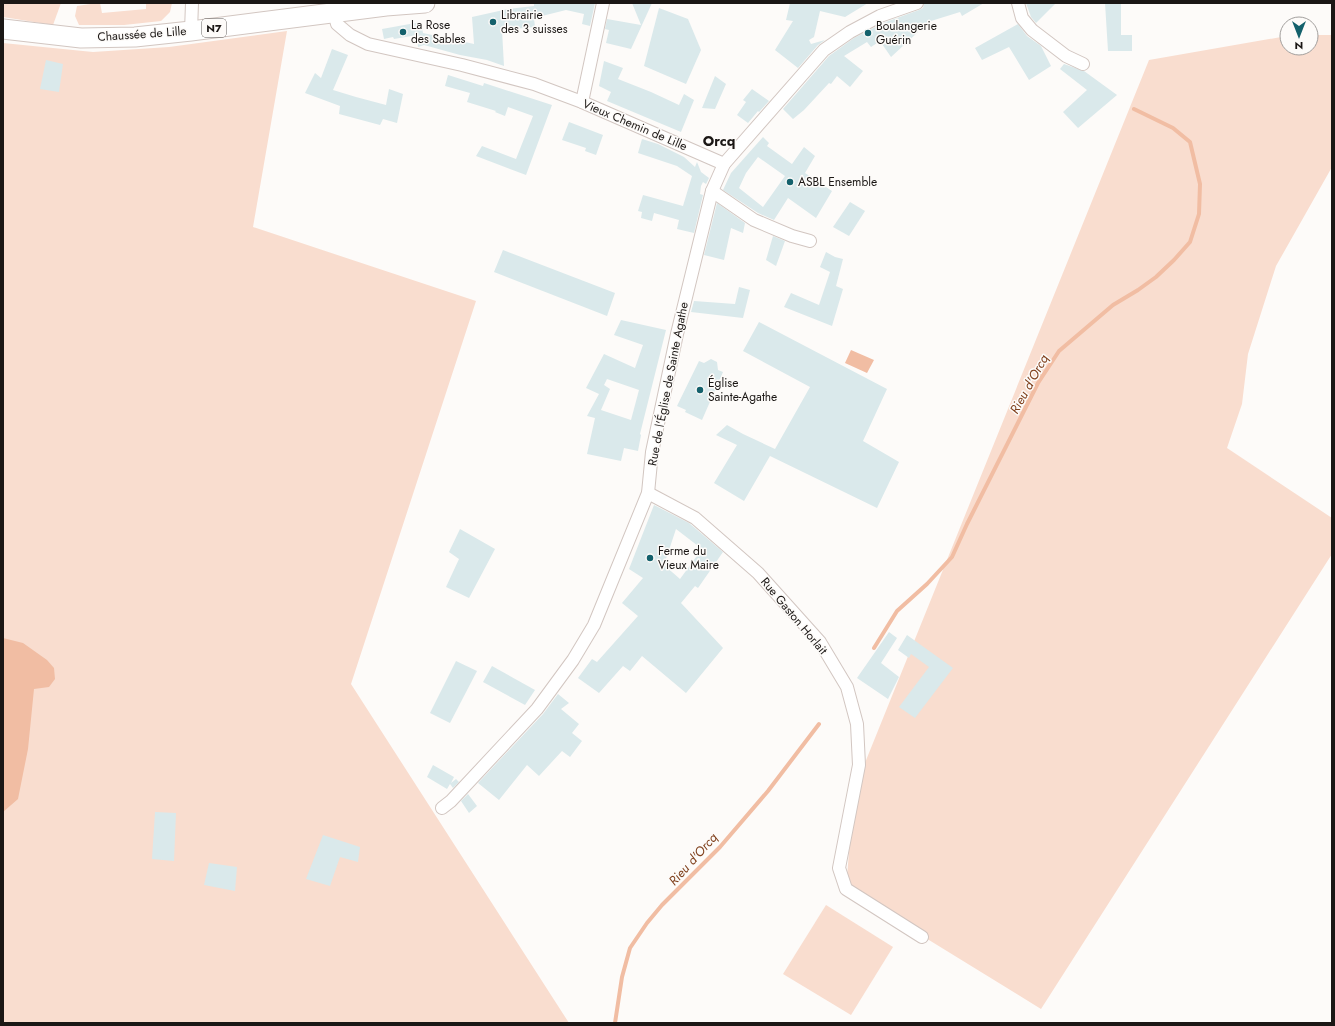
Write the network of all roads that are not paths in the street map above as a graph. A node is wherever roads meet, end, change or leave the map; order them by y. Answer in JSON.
{"nodes":[{"id":1,"x":192,"y":3,"type":"edge"},
{"id":2,"x":425,"y":3,"type":"edge"},
{"id":3,"x":603,"y":3,"type":"edge"},
{"id":4,"x":917,"y":3,"type":"edge"},
{"id":5,"x":1018,"y":3,"type":"edge"},
{"id":6,"x":334,"y":13,"type":"junction"},
{"id":7,"x":3,"y":29,"type":"edge"},
{"id":8,"x":191,"y":31,"type":"junction"},
{"id":9,"x":1083,"y":64,"type":"dead end"},
{"id":10,"x":582,"y":102,"type":"junction"},
{"id":11,"x":724,"y":164,"type":"junction"},
{"id":12,"x":712,"y":191,"type":"junction"},
{"id":13,"x":810,"y":240,"type":"dead end"},
{"id":14,"x":648,"y":492,"type":"junction"},
{"id":15,"x":442,"y":808,"type":"dead end"},
{"id":16,"x":922,"y":937,"type":"dead end"}],
"edges":[{"from":1,"to":8,"type":"street"},
{"from":2,"to":6,"type":"main road","name":"Chaussée de Lille","number":"N7"},
{"from":3,"to":10,"type":"street","name":"Vieux Chemin de Lille"},
{"from":4,"to":11,"type":"street"},
{"from":5,"to":9,"type":"street"},
{"from":6,"to":8,"type":"main road","name":"Chaussée de Lille","number":"N7"},
{"from":6,"to":10,"type":"street","name":"Vieux Chemin de Lille"},
{"from":7,"to":8,"type":"main road","name":"Chaussée de Lille","number":"N7"},
{"from":10,"to":11,"type":"street","name":"Vieux Chemin de Lille"},
{"from":11,"to":12,"type":"street","name":"Rue de l'Église de Sainte Agathe"},
{"from":12,"to":13,"type":"street"},
{"from":12,"to":14,"type":"street","name":"Rue de l'Église de Sainte Agathe"},
{"from":14,"to":15,"type":"street","name":"Rue de l'Église de Sainte Agathe"},
{"from":14,"to":16,"type":"street","name":"Rue Gaston Horlait"}]}
